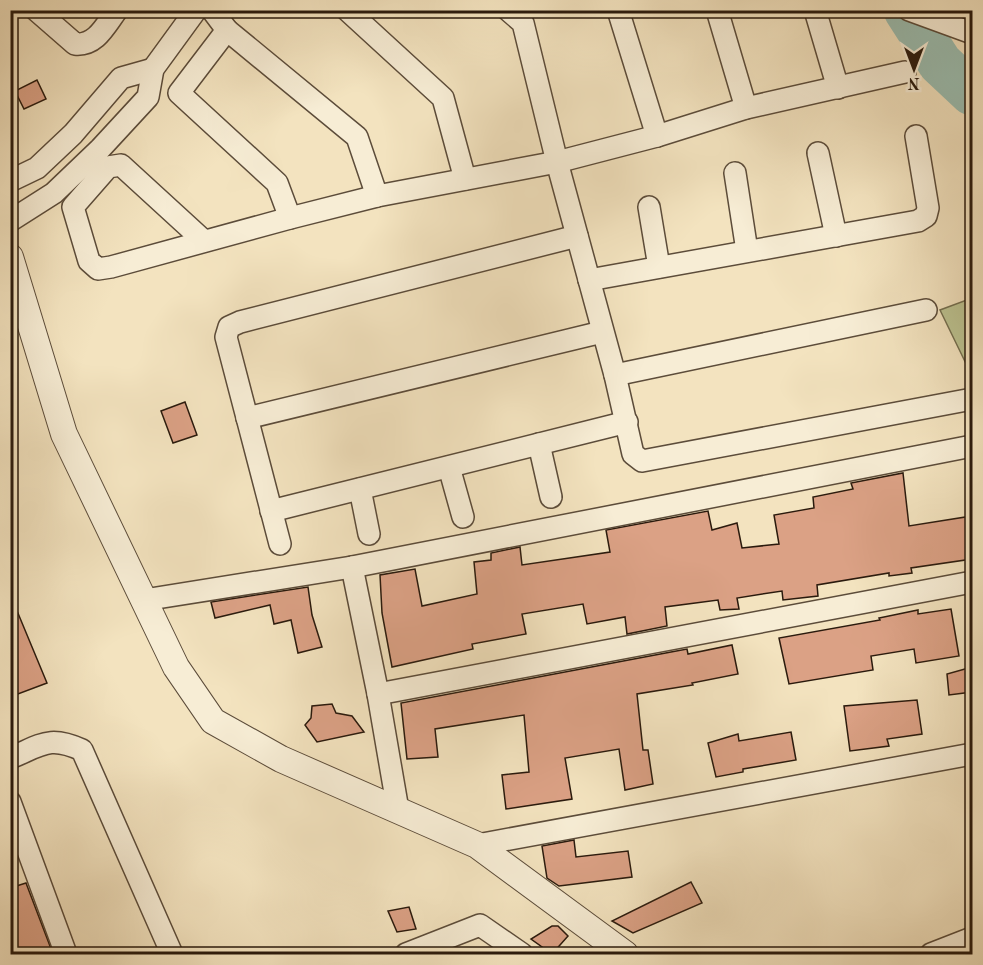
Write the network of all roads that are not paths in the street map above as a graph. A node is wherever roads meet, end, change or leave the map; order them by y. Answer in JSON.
{"nodes":[{"id":1,"x":36,"y":10,"type":"edge"},
{"id":2,"x":117,"y":10,"type":"edge"},
{"id":3,"x":196,"y":10,"type":"edge"},
{"id":4,"x":212,"y":10,"type":"edge"},
{"id":5,"x":347,"y":10,"type":"edge"},
{"id":6,"x":508,"y":10,"type":"edge"},
{"id":7,"x":618,"y":10,"type":"edge"},
{"id":8,"x":717,"y":10,"type":"edge"},
{"id":9,"x":815,"y":10,"type":"edge"},
{"id":10,"x":909,"y":10,"type":"edge"},
{"id":11,"x":227,"y":30,"type":"junction"},
{"id":12,"x":972,"y":33,"type":"edge"},
{"id":13,"x":153,"y":69,"type":"junction"},
{"id":14,"x":905,"y":72,"type":"dead end"},
{"id":15,"x":838,"y":88,"type":"junction"},
{"id":16,"x":746,"y":108,"type":"junction"},
{"id":17,"x":657,"y":136,"type":"junction"},
{"id":18,"x":916,"y":136,"type":"dead end"},
{"id":19,"x":818,"y":153,"type":"dead end"},
{"id":20,"x":557,"y":162,"type":"junction"},
{"id":21,"x":735,"y":173,"type":"dead end"},
{"id":22,"x":465,"y":179,"type":"junction"},
{"id":23,"x":10,"y":181,"type":"edge"},
{"id":24,"x":377,"y":196,"type":"junction"},
{"id":25,"x":649,"y":207,"type":"dead end"},
{"id":26,"x":290,"y":218,"type":"junction"},
{"id":27,"x":10,"y":221,"type":"edge"},
{"id":28,"x":577,"y":236,"type":"junction"},
{"id":29,"x":836,"y":236,"type":"junction"},
{"id":30,"x":204,"y":241,"type":"junction"},
{"id":31,"x":747,"y":251,"type":"junction"},
{"id":32,"x":10,"y":257,"type":"edge"},
{"id":33,"x":659,"y":267,"type":"junction"},
{"id":34,"x":589,"y":280,"type":"junction"},
{"id":35,"x":926,"y":310,"type":"dead end"},
{"id":36,"x":602,"y":332,"type":"junction"},
{"id":37,"x":615,"y":375,"type":"junction"},
{"id":38,"x":972,"y":399,"type":"edge"},
{"id":39,"x":247,"y":418,"type":"junction"},
{"id":40,"x":627,"y":422,"type":"junction"},
{"id":41,"x":539,"y":444,"type":"junction"},
{"id":42,"x":972,"y":446,"type":"edge"},
{"id":43,"x":449,"y":467,"type":"junction"},
{"id":44,"x":360,"y":489,"type":"junction"},
{"id":45,"x":551,"y":497,"type":"dead end"},
{"id":46,"x":272,"y":511,"type":"junction"},
{"id":47,"x":463,"y":517,"type":"dead end"},
{"id":48,"x":369,"y":534,"type":"dead end"},
{"id":49,"x":280,"y":544,"type":"dead end"},
{"id":50,"x":352,"y":567,"type":"junction"},
{"id":51,"x":972,"y":582,"type":"edge"},
{"id":52,"x":144,"y":600,"type":"junction"},
{"id":53,"x":378,"y":694,"type":"junction"},
{"id":54,"x":972,"y":754,"type":"edge"},
{"id":55,"x":10,"y":758,"type":"edge"},
{"id":56,"x":10,"y":802,"type":"edge"},
{"id":57,"x":398,"y":810,"type":"junction"},
{"id":58,"x":477,"y":845,"type":"junction"},
{"id":59,"x":972,"y":938,"type":"edge"},
{"id":60,"x":66,"y":954,"type":"edge"},
{"id":61,"x":172,"y":954,"type":"edge"},
{"id":62,"x":406,"y":954,"type":"edge"},
{"id":63,"x":522,"y":954,"type":"edge"},
{"id":64,"x":625,"y":954,"type":"edge"},
{"id":65,"x":931,"y":954,"type":"edge"}],
"edges":[{"from":1,"to":2,"type":"street"},
{"from":3,"to":13,"type":"street"},
{"from":4,"to":11,"type":"street"},
{"from":5,"to":22,"type":"street"},
{"from":6,"to":20,"type":"street"},
{"from":7,"to":17,"type":"street"},
{"from":8,"to":16,"type":"street"},
{"from":9,"to":15,"type":"street"},
{"from":10,"to":12,"type":"street"},
{"from":11,"to":24,"type":"street"},
{"from":11,"to":26,"type":"street"},
{"from":13,"to":23,"type":"street"},
{"from":13,"to":27,"type":"street"},
{"from":14,"to":15,"type":"street"},
{"from":15,"to":16,"type":"street"},
{"from":16,"to":17,"type":"street"},
{"from":17,"to":20,"type":"street"},
{"from":18,"to":29,"type":"street"},
{"from":19,"to":29,"type":"street"},
{"from":20,"to":22,"type":"street"},
{"from":20,"to":28,"type":"street"},
{"from":21,"to":31,"type":"street"},
{"from":22,"to":24,"type":"street"},
{"from":24,"to":26,"type":"street"},
{"from":25,"to":33,"type":"street"},
{"from":26,"to":30,"type":"street"},
{"from":28,"to":34,"type":"street"},
{"from":28,"to":39,"type":"street"},
{"from":29,"to":31,"type":"street"},
{"from":30,"to":30,"type":"street"},
{"from":31,"to":33,"type":"street"},
{"from":32,"to":52,"type":"street"},
{"from":33,"to":34,"type":"street"},
{"from":34,"to":36,"type":"street"},
{"from":35,"to":37,"type":"street"},
{"from":36,"to":37,"type":"street"},
{"from":36,"to":39,"type":"street"},
{"from":37,"to":40,"type":"street"},
{"from":38,"to":40,"type":"street"},
{"from":39,"to":46,"type":"street"},
{"from":40,"to":41,"type":"street"},
{"from":41,"to":43,"type":"street"},
{"from":41,"to":45,"type":"street"},
{"from":42,"to":50,"type":"street"},
{"from":43,"to":44,"type":"street"},
{"from":43,"to":47,"type":"street"},
{"from":44,"to":46,"type":"street"},
{"from":44,"to":48,"type":"street"},
{"from":46,"to":49,"type":"street"},
{"from":50,"to":52,"type":"street"},
{"from":50,"to":53,"type":"street"},
{"from":51,"to":53,"type":"street"},
{"from":52,"to":57,"type":"street"},
{"from":53,"to":57,"type":"street"},
{"from":54,"to":58,"type":"street"},
{"from":55,"to":61,"type":"street"},
{"from":56,"to":60,"type":"street"},
{"from":57,"to":58,"type":"street"},
{"from":58,"to":64,"type":"street"},
{"from":59,"to":65,"type":"street"},
{"from":62,"to":63,"type":"street"}]}
